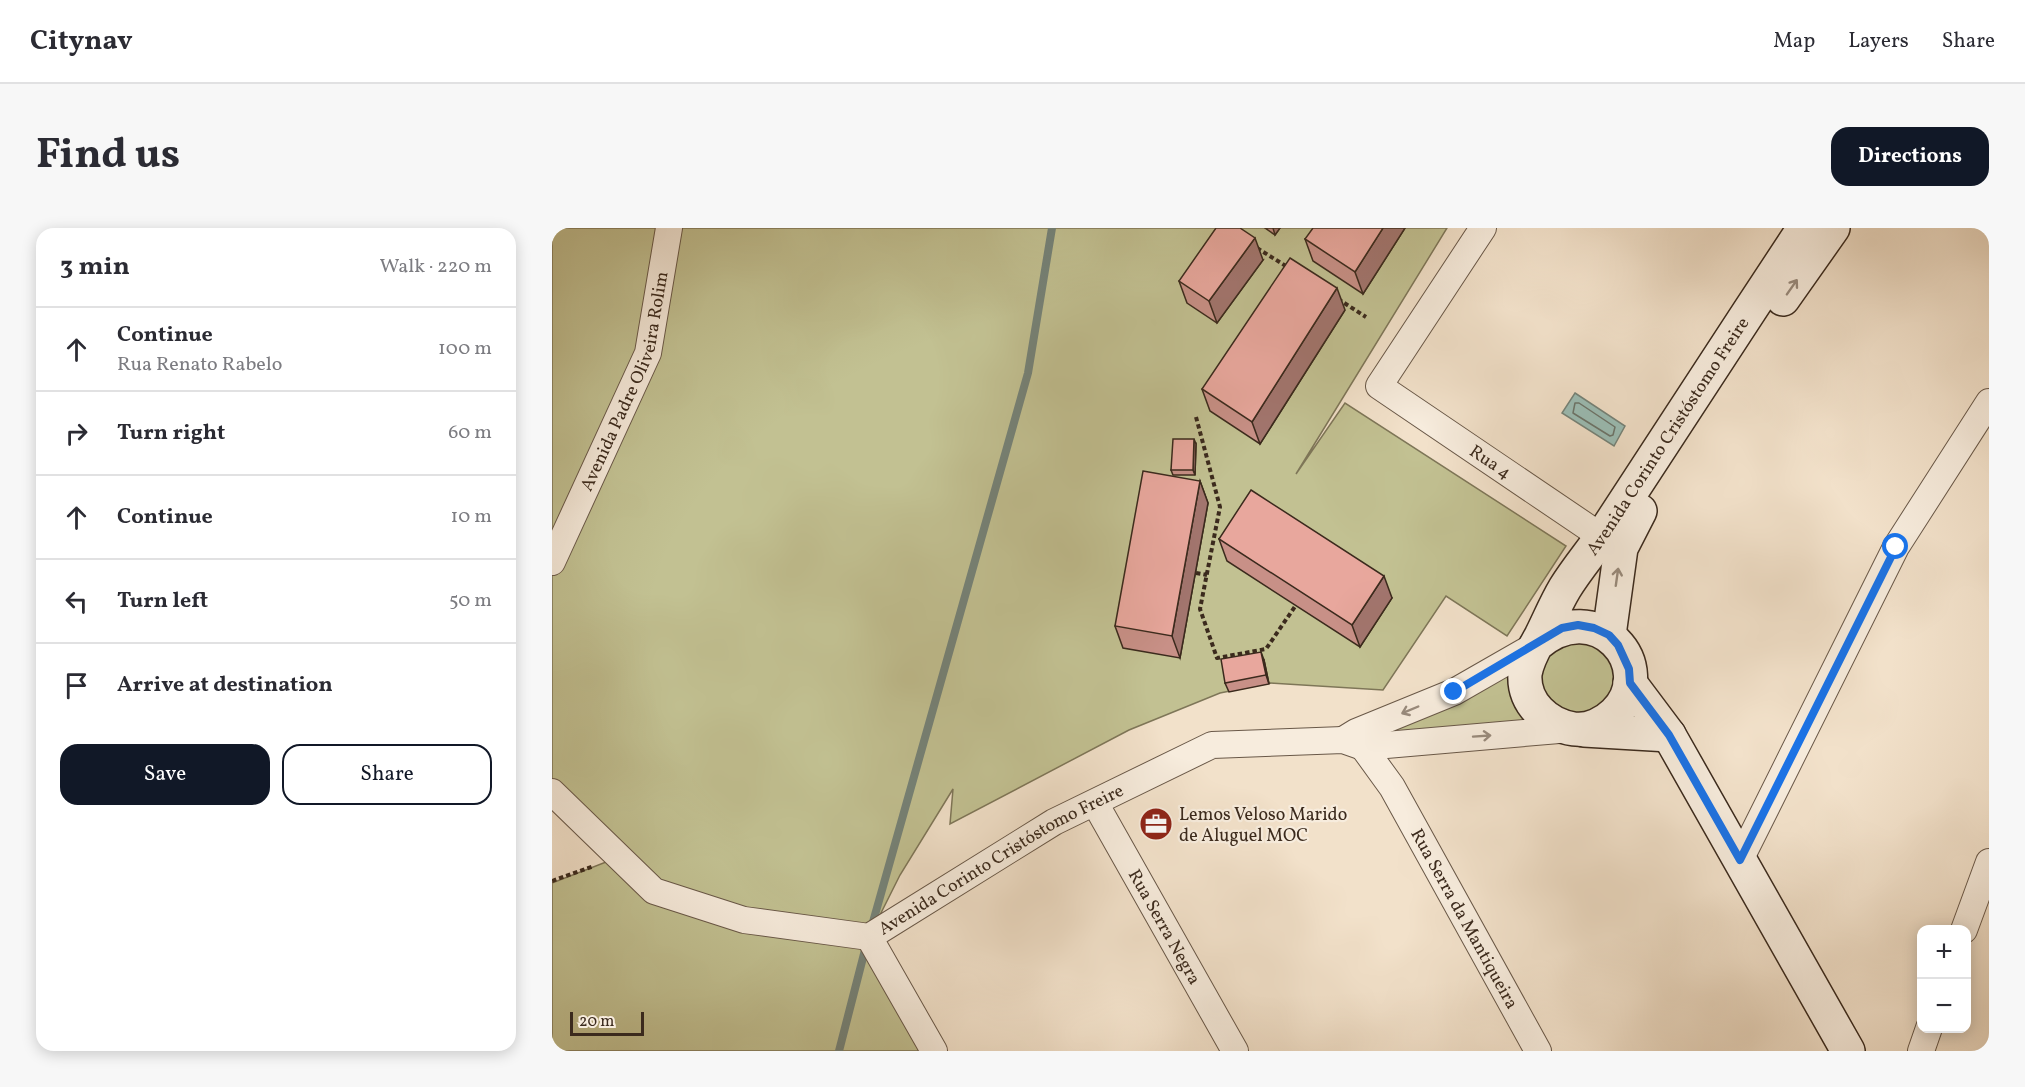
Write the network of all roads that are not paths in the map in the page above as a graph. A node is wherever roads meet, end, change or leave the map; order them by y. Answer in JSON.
{"nodes":[{"id":1,"x":669,"y":228,"type":"edge"},
{"id":2,"x":1483,"y":228,"type":"edge"},
{"id":3,"x":1804,"y":228,"type":"edge"},
{"id":4,"x":1833,"y":228,"type":"edge"},
{"id":5,"x":1744,"y":337,"type":"junction"},
{"id":6,"x":1989,"y":402,"type":"edge"},
{"id":7,"x":1602,"y":537,"type":"junction"},
{"id":8,"x":552,"y":562,"type":"edge"},
{"id":9,"x":1609,"y":635,"type":"junction"},
{"id":10,"x":1536,"y":645,"type":"junction"},
{"id":11,"x":1630,"y":683,"type":"junction"},
{"id":12,"x":1576,"y":729,"type":"junction"},
{"id":13,"x":1669,"y":735,"type":"junction"},
{"id":14,"x":1364,"y":738,"type":"junction"},
{"id":15,"x":552,"y":792,"type":"edge"},
{"id":16,"x":1095,"y":803,"type":"junction"},
{"id":17,"x":1740,"y":860,"type":"junction"},
{"id":18,"x":1989,"y":862,"type":"edge"},
{"id":19,"x":1966,"y":925,"type":"edge"},
{"id":20,"x":869,"y":937,"type":"junction"},
{"id":21,"x":1927,"y":1033,"type":"edge"},
{"id":22,"x":934,"y":1051,"type":"edge"},
{"id":23,"x":1235,"y":1051,"type":"edge"},
{"id":24,"x":1538,"y":1051,"type":"edge"},
{"id":25,"x":1848,"y":1051,"type":"edge"},
{"id":26,"x":1920,"y":1051,"type":"edge"}],
"edges":[{"from":1,"to":8,"type":"street","name":"Avenida Padre Oliveira Rolim"},
{"from":2,"to":7,"type":"street","name":"Rua 4"},
{"from":3,"to":5,"type":"street","name":"Avenida Corinto Cristóstomo Freire"},
{"from":5,"to":4,"type":"street","name":"Avenida Corinto Cristóstomo Freire","one_way":true},
{"from":5,"to":7,"type":"street","name":"Avenida Corinto Cristóstomo Freire"},
{"from":9,"to":5,"type":"street","name":"Avenida Corinto Cristóstomo Freire","one_way":true},
{"from":6,"to":17,"type":"street"},
{"from":7,"to":10,"type":"street","name":"Avenida Corinto Cristóstomo Freire"},
{"from":9,"to":10,"type":"street","name":"Avenida Corinto Cristóstomo Freire"},
{"from":9,"to":11,"type":"street"},
{"from":10,"to":12,"type":"street","name":"Avenida Corinto Cristóstomo Freire"},
{"from":10,"to":14,"type":"street","name":"Avenida Corinto Cristóstomo Freire","one_way":true},
{"from":11,"to":12,"type":"street","name":"Avenida Corinto Cristóstomo Freire"},
{"from":11,"to":13,"type":"street"},
{"from":12,"to":13,"type":"street"},
{"from":14,"to":12,"type":"street","name":"Avenida Corinto Cristóstomo Freire","one_way":true},
{"from":13,"to":17,"type":"street"},
{"from":14,"to":16,"type":"street","name":"Avenida Corinto Cristóstomo Freire"},
{"from":14,"to":24,"type":"street","name":"Rua Serra da Mantiqueira"},
{"from":15,"to":20,"type":"street","name":"Avenida Corinto Cristóstomo Freire"},
{"from":16,"to":20,"type":"street","name":"Avenida Corinto Cristóstomo Freire"},
{"from":16,"to":23,"type":"street","name":"Rua Serra Negra"},
{"from":17,"to":25,"type":"street"},
{"from":18,"to":19,"type":"street"},
{"from":20,"to":22,"type":"street"},
{"from":21,"to":26,"type":"street"}]}
